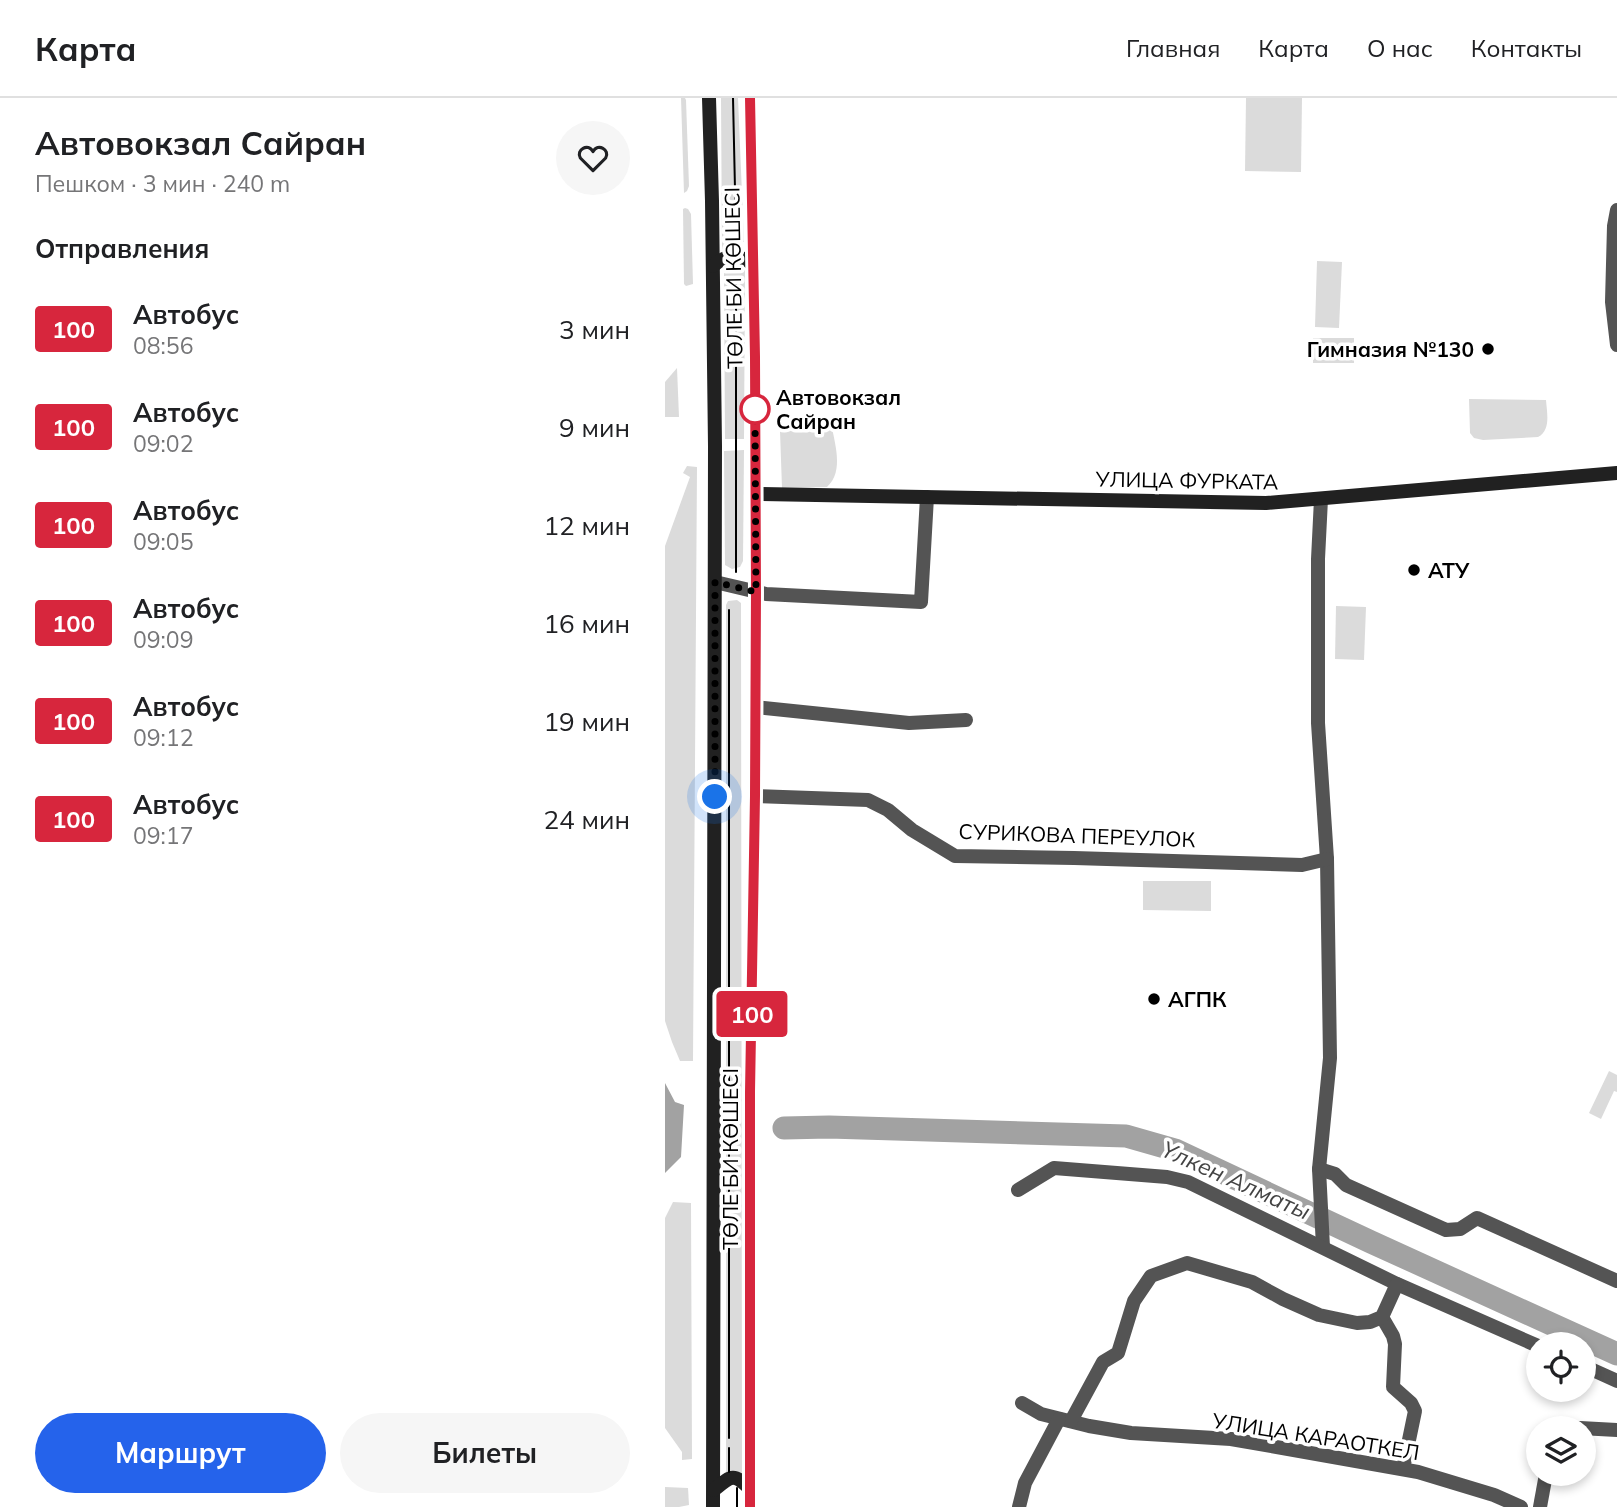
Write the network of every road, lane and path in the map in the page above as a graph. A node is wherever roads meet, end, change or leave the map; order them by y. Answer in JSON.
{"nodes":[{"id":1,"x":709,"y":98,"type":"edge"},
{"id":2,"x":750,"y":98,"type":"edge"},
{"id":3,"x":1617,"y":210,"type":"edge"},
{"id":4,"x":753,"y":264,"type":"junction"},
{"id":5,"x":713,"y":266,"type":"junction"},
{"id":6,"x":1617,"y":345,"type":"edge"},
{"id":7,"x":1617,"y":473,"type":"edge"},
{"id":8,"x":755,"y":494,"type":"junction"},
{"id":9,"x":927,"y":497,"type":"junction"},
{"id":10,"x":1321,"y":499,"type":"junction"},
{"id":11,"x":715,"y":582,"type":"junction"},
{"id":12,"x":756,"y":592,"type":"junction"},
{"id":13,"x":755,"y":707,"type":"junction"},
{"id":14,"x":966,"y":720,"type":"dead end"},
{"id":15,"x":755,"y":796,"type":"junction"},
{"id":16,"x":1327,"y":859,"type":"junction"},
{"id":17,"x":1319,"y":1169,"type":"junction"},
{"id":18,"x":1019,"y":1190,"type":"dead end"},
{"id":19,"x":1323,"y":1247,"type":"junction"},
{"id":20,"x":1617,"y":1281,"type":"edge"},
{"id":21,"x":1397,"y":1284,"type":"junction"},
{"id":22,"x":1382,"y":1317,"type":"junction"},
{"id":23,"x":1526,"y":1341,"type":"edge"},
{"id":24,"x":1596,"y":1371,"type":"edge"},
{"id":25,"x":1617,"y":1381,"type":"edge"},
{"id":26,"x":1021,"y":1403,"type":"dead end"},
{"id":27,"x":1065,"y":1420,"type":"junction"},
{"id":28,"x":1596,"y":1429,"type":"edge"},
{"id":29,"x":1617,"y":1430,"type":"edge"},
{"id":30,"x":1403,"y":1469,"type":"junction"},
{"id":31,"x":1543,"y":1486,"type":"edge"},
{"id":32,"x":750,"y":1489,"type":"junction"},
{"id":33,"x":711,"y":1502,"type":"edge"},
{"id":34,"x":750,"y":1507,"type":"edge"},
{"id":35,"x":1019,"y":1507,"type":"edge"},
{"id":36,"x":1521,"y":1507,"type":"edge"},
{"id":37,"x":1539,"y":1507,"type":"edge"}],
"edges":[{"from":1,"to":5,"type":"main road","name":"ТӨЛЕ БИ КӨШЕСІ"},
{"from":2,"to":4,"type":"main road","name":"ТӨЛЕ БИ КӨШЕСІ"},
{"from":3,"to":6,"type":"street"},
{"from":4,"to":5,"type":"main road"},
{"from":4,"to":8,"type":"main road","name":"ТӨЛЕ БИ КӨШЕСІ"},
{"from":5,"to":11,"type":"main road","name":"ТӨЛЕ БИ КӨШЕСІ"},
{"from":7,"to":10,"type":"main road","name":"УЛИЦА ФУРКАТА"},
{"from":8,"to":9,"type":"main road","name":"УЛИЦА ФУРКАТА"},
{"from":8,"to":12,"type":"main road","name":"ТӨЛЕ БИ КӨШЕСІ"},
{"from":9,"to":10,"type":"main road","name":"УЛИЦА ФУРКАТА"},
{"from":9,"to":12,"type":"street"},
{"from":10,"to":16,"type":"street"},
{"from":11,"to":12,"type":"street"},
{"from":11,"to":33,"type":"main road","name":"ТӨЛЕ БИ КӨШЕСІ"},
{"from":12,"to":13,"type":"main road","name":"ТӨЛЕ БИ КӨШЕСІ"},
{"from":13,"to":14,"type":"street"},
{"from":13,"to":15,"type":"main road","name":"ТӨЛЕ БИ КӨШЕСІ"},
{"from":15,"to":16,"type":"street","name":"СУРИКОВА ПЕРЕУЛОК"},
{"from":15,"to":32,"type":"main road","name":"ТӨЛЕ БИ КӨШЕСІ"},
{"from":16,"to":17,"type":"street"},
{"from":17,"to":19,"type":"street"},
{"from":17,"to":20,"type":"street"},
{"from":18,"to":19,"type":"street"},
{"from":19,"to":21,"type":"street"},
{"from":21,"to":22,"type":"street"},
{"from":21,"to":23,"type":"street"},
{"from":22,"to":27,"type":"street"},
{"from":22,"to":30,"type":"street"},
{"from":24,"to":25,"type":"street"},
{"from":26,"to":27,"type":"street","name":"УЛИЦА КАРАОТКЕЛ"},
{"from":27,"to":30,"type":"street","name":"УЛИЦА КАРАОТКЕЛ"},
{"from":27,"to":35,"type":"street"},
{"from":28,"to":29,"type":"street"},
{"from":30,"to":36,"type":"street","name":"УЛИЦА КАРАОТКЕЛ"},
{"from":31,"to":37,"type":"street"},
{"from":32,"to":33,"type":"main road"},
{"from":32,"to":34,"type":"main road","name":"ТӨЛЕ БИ КӨШЕСІ"}]}
